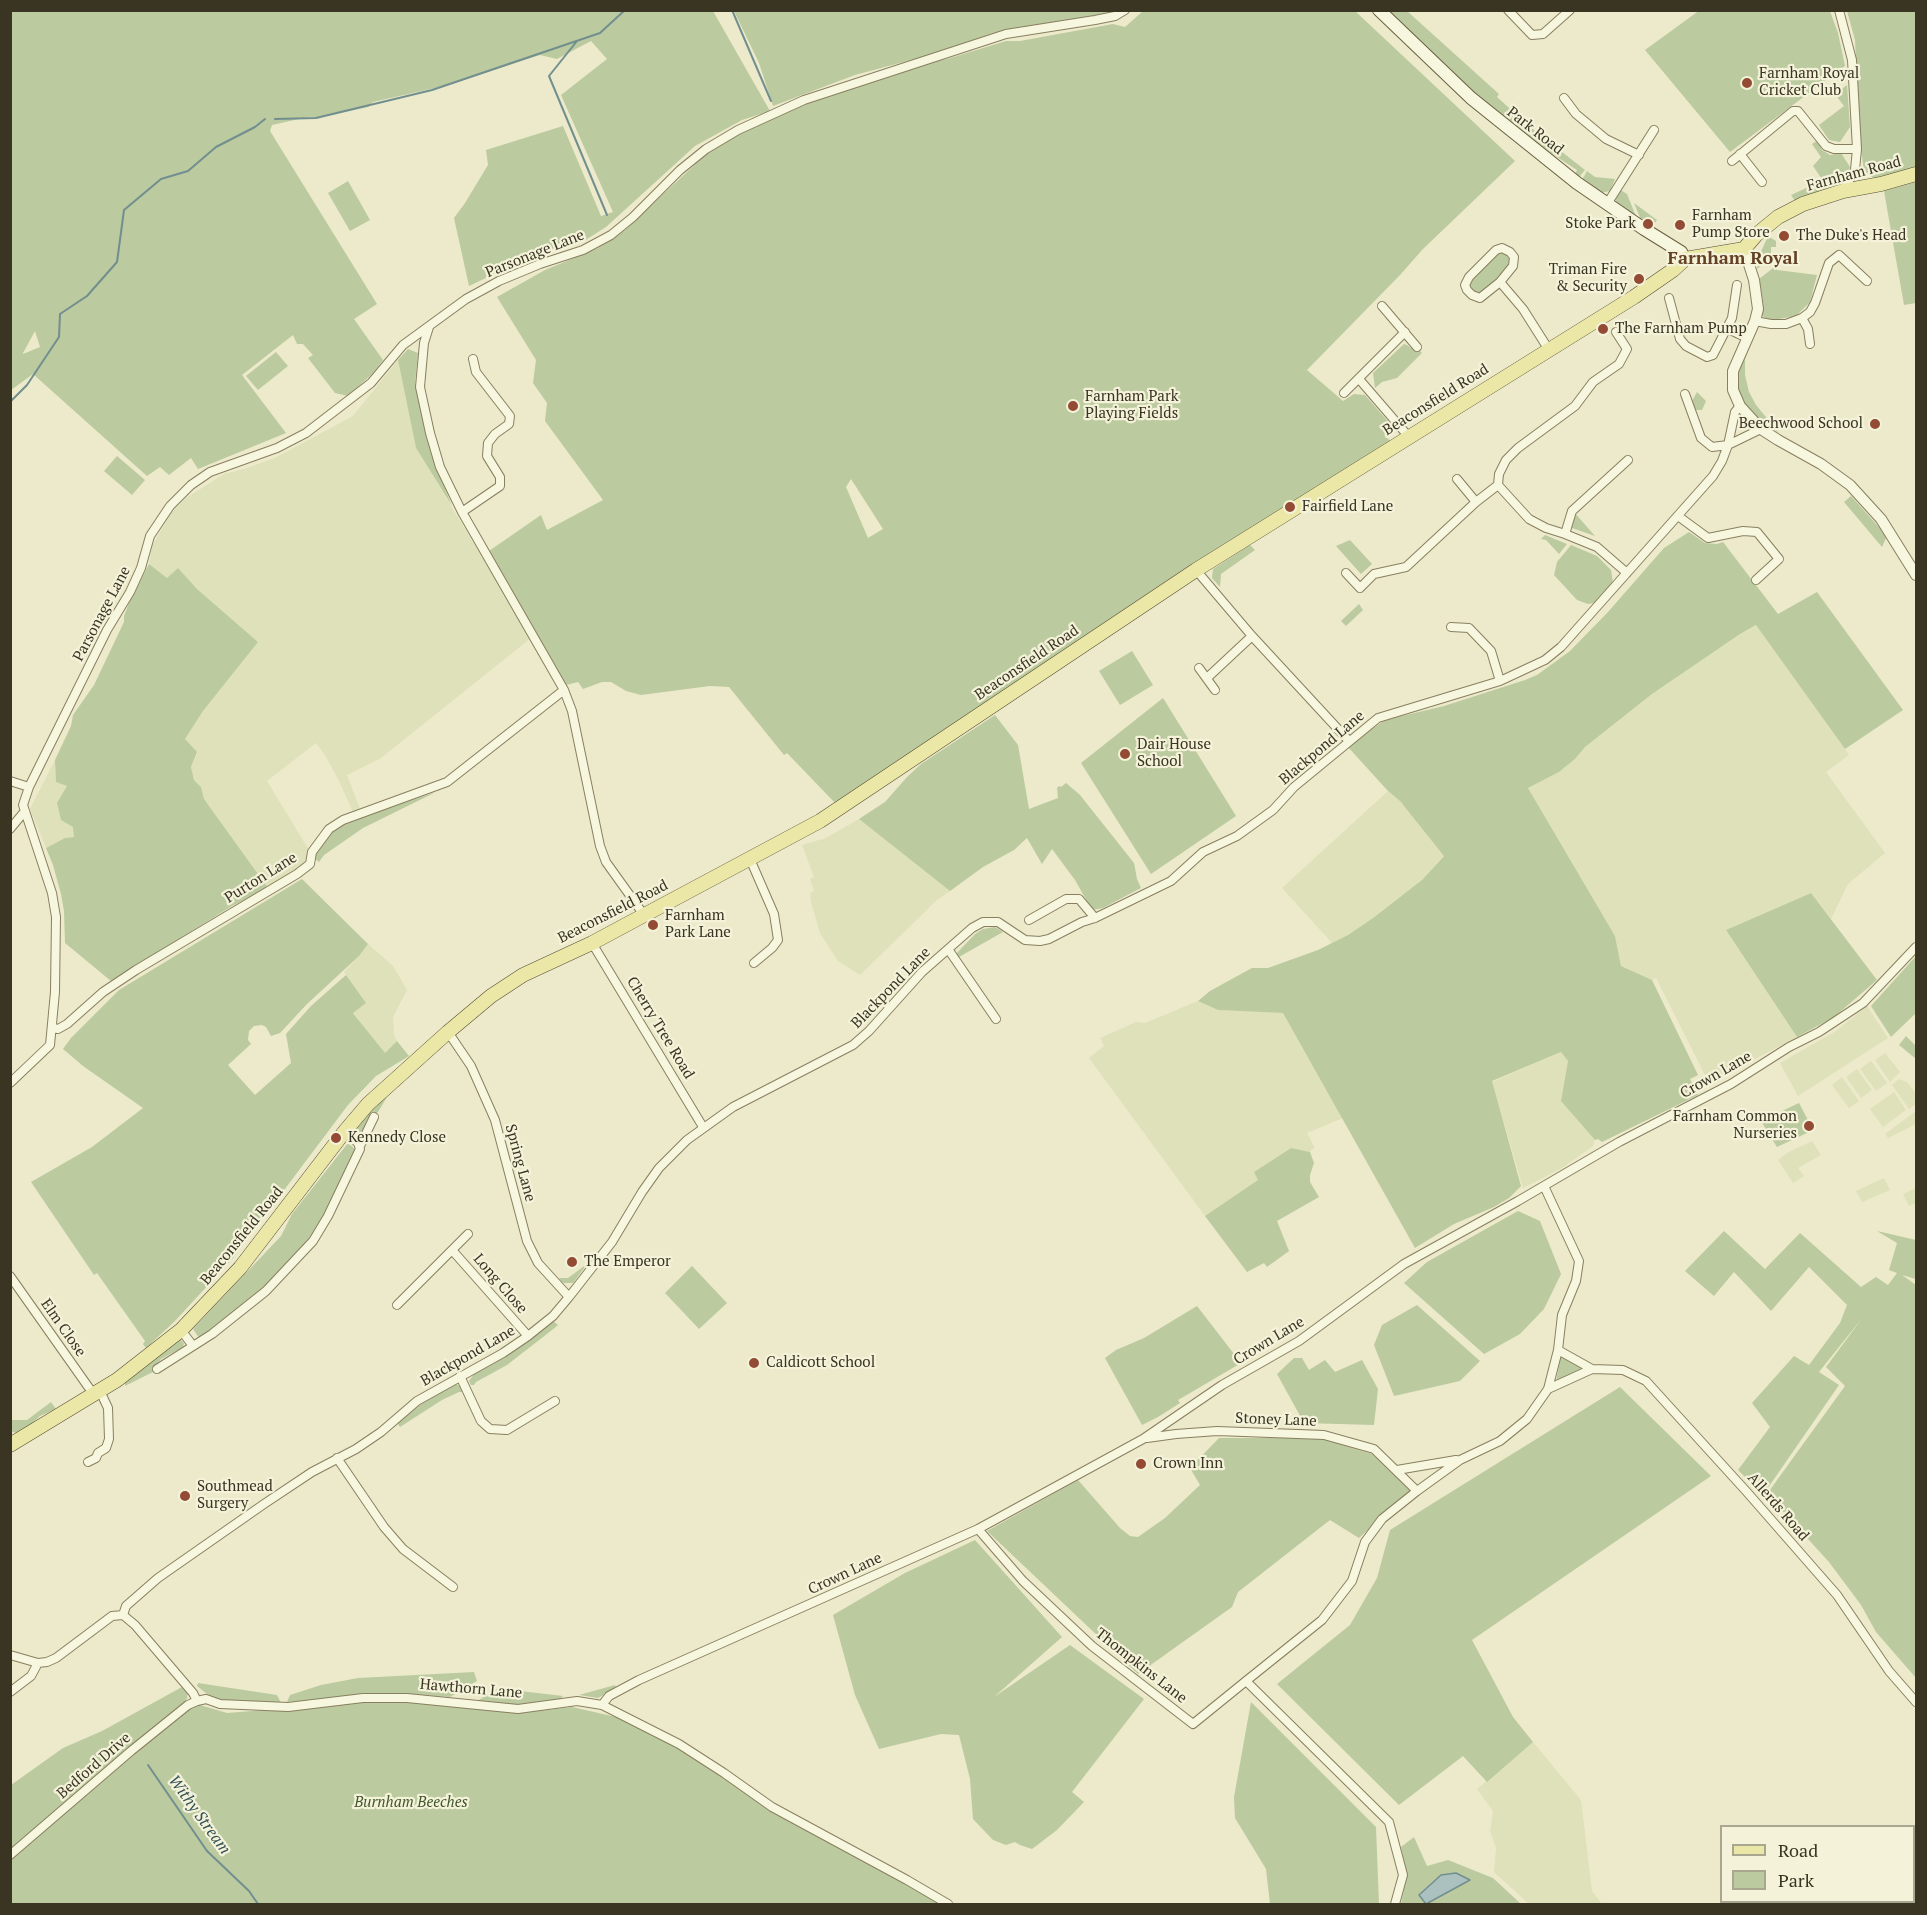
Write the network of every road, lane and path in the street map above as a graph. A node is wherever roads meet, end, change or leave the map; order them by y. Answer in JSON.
{"nodes":[{"id":1,"x":1125,"y":10,"type":"edge"},
{"id":2,"x":1379,"y":10,"type":"edge"},
{"id":3,"x":1508,"y":10,"type":"edge"},
{"id":4,"x":1570,"y":10,"type":"edge"},
{"id":5,"x":1839,"y":10,"type":"edge"},
{"id":6,"x":1564,"y":98,"type":"dead end"},
{"id":7,"x":1654,"y":130,"type":"dead end"},
{"id":8,"x":1857,"y":149,"type":"junction"},
{"id":9,"x":1740,"y":154,"type":"junction"},
{"id":10,"x":1639,"y":155,"type":"junction"},
{"id":11,"x":1732,"y":160,"type":"dead end"},
{"id":12,"x":1856,"y":170,"type":"junction"},
{"id":13,"x":1917,"y":174,"type":"edge"},
{"id":14,"x":1762,"y":182,"type":"dead end"},
{"id":15,"x":1869,"y":186,"type":"junction"},
{"id":16,"x":1843,"y":191,"type":"junction"},
{"id":17,"x":1607,"y":204,"type":"junction"},
{"id":18,"x":1744,"y":249,"type":"junction"},
{"id":19,"x":1685,"y":259,"type":"junction"},
{"id":20,"x":1866,"y":281,"type":"dead end"},
{"id":21,"x":1500,"y":282,"type":"junction"},
{"id":22,"x":1737,"y":285,"type":"dead end"},
{"id":23,"x":1670,"y":297,"type":"dead end"},
{"id":24,"x":1382,"y":306,"type":"dead end"},
{"id":25,"x":1802,"y":318,"type":"junction"},
{"id":26,"x":1755,"y":321,"type":"junction"},
{"id":27,"x":429,"y":327,"type":"junction"},
{"id":28,"x":1726,"y":328,"type":"junction"},
{"id":29,"x":1616,"y":332,"type":"dead end"},
{"id":30,"x":1405,"y":333,"type":"junction"},
{"id":31,"x":1747,"y":338,"type":"junction"},
{"id":32,"x":1810,"y":344,"type":"dead end"},
{"id":33,"x":1417,"y":347,"type":"dead end"},
{"id":34,"x":1549,"y":350,"type":"junction"},
{"id":35,"x":473,"y":359,"type":"dead end"},
{"id":36,"x":466,"y":371,"type":"dead end"},
{"id":37,"x":476,"y":372,"type":"junction"},
{"id":38,"x":1359,"y":378,"type":"junction"},
{"id":39,"x":1344,"y":393,"type":"dead end"},
{"id":40,"x":1685,"y":394,"type":"dead end"},
{"id":41,"x":1740,"y":406,"type":"junction"},
{"id":42,"x":1761,"y":429,"type":"junction"},
{"id":43,"x":1409,"y":437,"type":"junction"},
{"id":44,"x":1728,"y":445,"type":"junction"},
{"id":45,"x":1628,"y":460,"type":"dead end"},
{"id":46,"x":1457,"y":479,"type":"dead end"},
{"id":47,"x":1498,"y":485,"type":"junction"},
{"id":48,"x":1476,"y":502,"type":"junction"},
{"id":49,"x":462,"y":512,"type":"junction"},
{"id":50,"x":1678,"y":516,"type":"junction"},
{"id":51,"x":1565,"y":534,"type":"junction"},
{"id":52,"x":1913,"y":561,"type":"edge"},
{"id":53,"x":1196,"y":570,"type":"junction"},
{"id":54,"x":1346,"y":573,"type":"dead end"},
{"id":55,"x":1627,"y":573,"type":"junction"},
{"id":56,"x":1917,"y":575,"type":"edge"},
{"id":57,"x":1756,"y":580,"type":"dead end"},
{"id":58,"x":1451,"y":627,"type":"dead end"},
{"id":59,"x":1252,"y":636,"type":"junction"},
{"id":60,"x":1199,"y":668,"type":"dead end"},
{"id":61,"x":1207,"y":678,"type":"junction"},
{"id":62,"x":1500,"y":681,"type":"junction"},
{"id":63,"x":564,"y":690,"type":"junction"},
{"id":64,"x":1215,"y":690,"type":"dead end"},
{"id":65,"x":1349,"y":741,"type":"junction"},
{"id":66,"x":10,"y":781,"type":"edge"},
{"id":67,"x":30,"y":787,"type":"junction"},
{"id":68,"x":25,"y":811,"type":"junction"},
{"id":69,"x":10,"y":829,"type":"edge"},
{"id":70,"x":750,"y":860,"type":"junction"},
{"id":71,"x":644,"y":915,"type":"junction"},
{"id":72,"x":1095,"y":918,"type":"junction"},
{"id":73,"x":1029,"y":920,"type":"dead end"},
{"id":74,"x":592,"y":943,"type":"junction"},
{"id":75,"x":1917,"y":947,"type":"edge"},
{"id":76,"x":948,"y":949,"type":"junction"},
{"id":77,"x":754,"y":963,"type":"dead end"},
{"id":78,"x":996,"y":1019,"type":"dead end"},
{"id":79,"x":53,"y":1028,"type":"junction"},
{"id":80,"x":448,"y":1032,"type":"junction"},
{"id":81,"x":10,"y":1083,"type":"edge"},
{"id":82,"x":374,"y":1117,"type":"dead end"},
{"id":83,"x":703,"y":1127,"type":"junction"},
{"id":84,"x":345,"y":1131,"type":"junction"},
{"id":85,"x":360,"y":1146,"type":"junction"},
{"id":86,"x":1544,"y":1186,"type":"junction"},
{"id":87,"x":468,"y":1234,"type":"dead end"},
{"id":88,"x":452,"y":1250,"type":"junction"},
{"id":89,"x":10,"y":1276,"type":"edge"},
{"id":90,"x":569,"y":1297,"type":"junction"},
{"id":91,"x":397,"y":1305,"type":"dead end"},
{"id":92,"x":182,"y":1330,"type":"junction"},
{"id":93,"x":528,"y":1336,"type":"junction"},
{"id":94,"x":193,"y":1346,"type":"junction"},
{"id":95,"x":1558,"y":1350,"type":"junction"},
{"id":96,"x":157,"y":1369,"type":"dead end"},
{"id":97,"x":1592,"y":1369,"type":"junction"},
{"id":98,"x":460,"y":1376,"type":"junction"},
{"id":99,"x":1548,"y":1389,"type":"junction"},
{"id":100,"x":97,"y":1393,"type":"junction"},
{"id":101,"x":555,"y":1401,"type":"dead end"},
{"id":102,"x":1143,"y":1439,"type":"junction"},
{"id":103,"x":12,"y":1442,"type":"edge"},
{"id":104,"x":337,"y":1458,"type":"junction"},
{"id":105,"x":1460,"y":1460,"type":"junction"},
{"id":106,"x":88,"y":1462,"type":"dead end"},
{"id":107,"x":1397,"y":1470,"type":"junction"},
{"id":108,"x":1417,"y":1491,"type":"junction"},
{"id":109,"x":978,"y":1529,"type":"junction"},
{"id":110,"x":453,"y":1587,"type":"dead end"},
{"id":111,"x":123,"y":1615,"type":"junction"},
{"id":112,"x":10,"y":1655,"type":"edge"},
{"id":113,"x":38,"y":1663,"type":"junction"},
{"id":114,"x":1246,"y":1681,"type":"junction"},
{"id":115,"x":10,"y":1692,"type":"edge"},
{"id":116,"x":197,"y":1701,"type":"junction"},
{"id":117,"x":1917,"y":1702,"type":"edge"},
{"id":118,"x":602,"y":1705,"type":"junction"},
{"id":119,"x":10,"y":1855,"type":"edge"},
{"id":120,"x":948,"y":1905,"type":"edge"},
{"id":121,"x":1395,"y":1905,"type":"edge"}],
"edges":[{"from":1,"to":27,"type":"street","name":"Parsonage Lane"},
{"from":2,"to":17,"type":"main road","name":"Park Road"},
{"from":3,"to":4,"type":"street"},
{"from":5,"to":8,"type":"street"},
{"from":6,"to":10,"type":"street"},
{"from":7,"to":10,"type":"street"},
{"from":8,"to":9,"type":"street"},
{"from":8,"to":12,"type":"street"},
{"from":9,"to":11,"type":"street"},
{"from":9,"to":14,"type":"street"},
{"from":10,"to":17,"type":"street"},
{"from":12,"to":15,"type":"street"},
{"from":12,"to":16,"type":"street"},
{"from":13,"to":15,"type":"main road","name":"Farnham Road"},
{"from":15,"to":16,"type":"main road","name":"Farnham Road"},
{"from":16,"to":18,"type":"main road","name":"Farnham Road"},
{"from":17,"to":19,"type":"main road","name":"Park Road"},
{"from":18,"to":19,"type":"main road","name":"Beaconsfield Road"},
{"from":18,"to":26,"type":"street"},
{"from":19,"to":34,"type":"main road","name":"Beaconsfield Road"},
{"from":20,"to":25,"type":"street"},
{"from":21,"to":21,"type":"street"},
{"from":21,"to":34,"type":"street"},
{"from":22,"to":28,"type":"street"},
{"from":23,"to":28,"type":"street"},
{"from":24,"to":30,"type":"street"},
{"from":25,"to":26,"type":"street"},
{"from":25,"to":32,"type":"street"},
{"from":26,"to":31,"type":"street"},
{"from":27,"to":49,"type":"street"},
{"from":27,"to":67,"type":"street","name":"Parsonage Lane"},
{"from":28,"to":31,"type":"street"},
{"from":29,"to":47,"type":"street"},
{"from":30,"to":33,"type":"street"},
{"from":30,"to":38,"type":"street"},
{"from":31,"to":41,"type":"street"},
{"from":34,"to":43,"type":"main road","name":"Beaconsfield Road"},
{"from":35,"to":37,"type":"street"},
{"from":36,"to":37,"type":"street"},
{"from":37,"to":49,"type":"street"},
{"from":38,"to":39,"type":"street"},
{"from":38,"to":43,"type":"street"},
{"from":40,"to":44,"type":"street"},
{"from":41,"to":42,"type":"street"},
{"from":41,"to":44,"type":"street","name":"Blackpond Lane"},
{"from":42,"to":44,"type":"street"},
{"from":42,"to":52,"type":"street"},
{"from":43,"to":53,"type":"main road","name":"Beaconsfield Road"},
{"from":44,"to":50,"type":"street","name":"Blackpond Lane"},
{"from":45,"to":51,"type":"street"},
{"from":46,"to":48,"type":"street"},
{"from":47,"to":48,"type":"street"},
{"from":47,"to":51,"type":"street"},
{"from":48,"to":54,"type":"street"},
{"from":49,"to":63,"type":"street"},
{"from":50,"to":55,"type":"street","name":"Blackpond Lane"},
{"from":50,"to":57,"type":"street"},
{"from":51,"to":55,"type":"street"},
{"from":52,"to":56,"type":"street"},
{"from":53,"to":59,"type":"street"},
{"from":53,"to":70,"type":"main road","name":"Beaconsfield Road"},
{"from":55,"to":62,"type":"street","name":"Blackpond Lane"},
{"from":58,"to":62,"type":"street"},
{"from":59,"to":61,"type":"street"},
{"from":59,"to":65,"type":"street"},
{"from":60,"to":61,"type":"street"},
{"from":61,"to":64,"type":"street"},
{"from":62,"to":65,"type":"street","name":"Blackpond Lane"},
{"from":63,"to":71,"type":"street"},
{"from":63,"to":79,"type":"street","name":"Purton Lane"},
{"from":65,"to":72,"type":"street","name":"Blackpond Lane"},
{"from":66,"to":67,"type":"street"},
{"from":67,"to":68,"type":"street","name":"Parsonage Lane"},
{"from":68,"to":69,"type":"street"},
{"from":68,"to":79,"type":"street","name":"Parsonage Lane"},
{"from":70,"to":71,"type":"main road","name":"Beaconsfield Road"},
{"from":70,"to":77,"type":"street"},
{"from":71,"to":74,"type":"main road","name":"Beaconsfield Road"},
{"from":72,"to":73,"type":"street"},
{"from":72,"to":76,"type":"street","name":"Blackpond Lane"},
{"from":74,"to":80,"type":"main road","name":"Beaconsfield Road"},
{"from":74,"to":83,"type":"street","name":"Cherry Tree Road"},
{"from":75,"to":86,"type":"street","name":"Crown Lane"},
{"from":76,"to":78,"type":"street"},
{"from":76,"to":83,"type":"street","name":"Blackpond Lane"},
{"from":79,"to":81,"type":"street","name":"Parsonage Lane"},
{"from":80,"to":84,"type":"main road","name":"Beaconsfield Road"},
{"from":80,"to":90,"type":"street","name":"Spring Lane"},
{"from":82,"to":85,"type":"street"},
{"from":83,"to":90,"type":"street","name":"Blackpond Lane"},
{"from":84,"to":85,"type":"street"},
{"from":84,"to":92,"type":"main road","name":"Beaconsfield Road"},
{"from":85,"to":94,"type":"street"},
{"from":86,"to":95,"type":"street"},
{"from":86,"to":102,"type":"street","name":"Crown Lane"},
{"from":87,"to":88,"type":"street","name":"Long Close"},
{"from":88,"to":91,"type":"street","name":"Long Close"},
{"from":88,"to":93,"type":"street","name":"Long Close"},
{"from":89,"to":100,"type":"street","name":"Elm Close"},
{"from":90,"to":93,"type":"street","name":"Blackpond Lane"},
{"from":92,"to":94,"type":"street"},
{"from":92,"to":100,"type":"main road","name":"Beaconsfield Road"},
{"from":93,"to":98,"type":"street","name":"Blackpond Lane"},
{"from":94,"to":96,"type":"street"},
{"from":95,"to":97,"type":"street","name":"Allerds Road"},
{"from":95,"to":99,"type":"street"},
{"from":97,"to":99,"type":"street","name":"Allerds Road"},
{"from":97,"to":117,"type":"street","name":"Allerds Road"},
{"from":98,"to":101,"type":"street"},
{"from":98,"to":104,"type":"street","name":"Blackpond Lane"},
{"from":99,"to":105,"type":"street"},
{"from":100,"to":103,"type":"main road","name":"Beaconsfield Road"},
{"from":100,"to":106,"type":"street"},
{"from":102,"to":107,"type":"street","name":"Stoney Lane"},
{"from":102,"to":109,"type":"street","name":"Crown Lane"},
{"from":104,"to":110,"type":"street"},
{"from":104,"to":111,"type":"street","name":"Blackpond Lane"},
{"from":105,"to":107,"type":"street"},
{"from":105,"to":108,"type":"street"},
{"from":107,"to":108,"type":"street","name":"Stoney Lane"},
{"from":108,"to":114,"type":"street"},
{"from":109,"to":114,"type":"street","name":"Thompkins Lane"},
{"from":109,"to":118,"type":"street","name":"Crown Lane"},
{"from":111,"to":113,"type":"street"},
{"from":111,"to":116,"type":"street"},
{"from":112,"to":113,"type":"street"},
{"from":113,"to":115,"type":"street"},
{"from":114,"to":121,"type":"street"},
{"from":116,"to":118,"type":"street","name":"Hawthorn Lane"},
{"from":116,"to":119,"type":"street","name":"Bedford Drive"},
{"from":118,"to":120,"type":"street","name":"Hawthorn Lane"}]}
